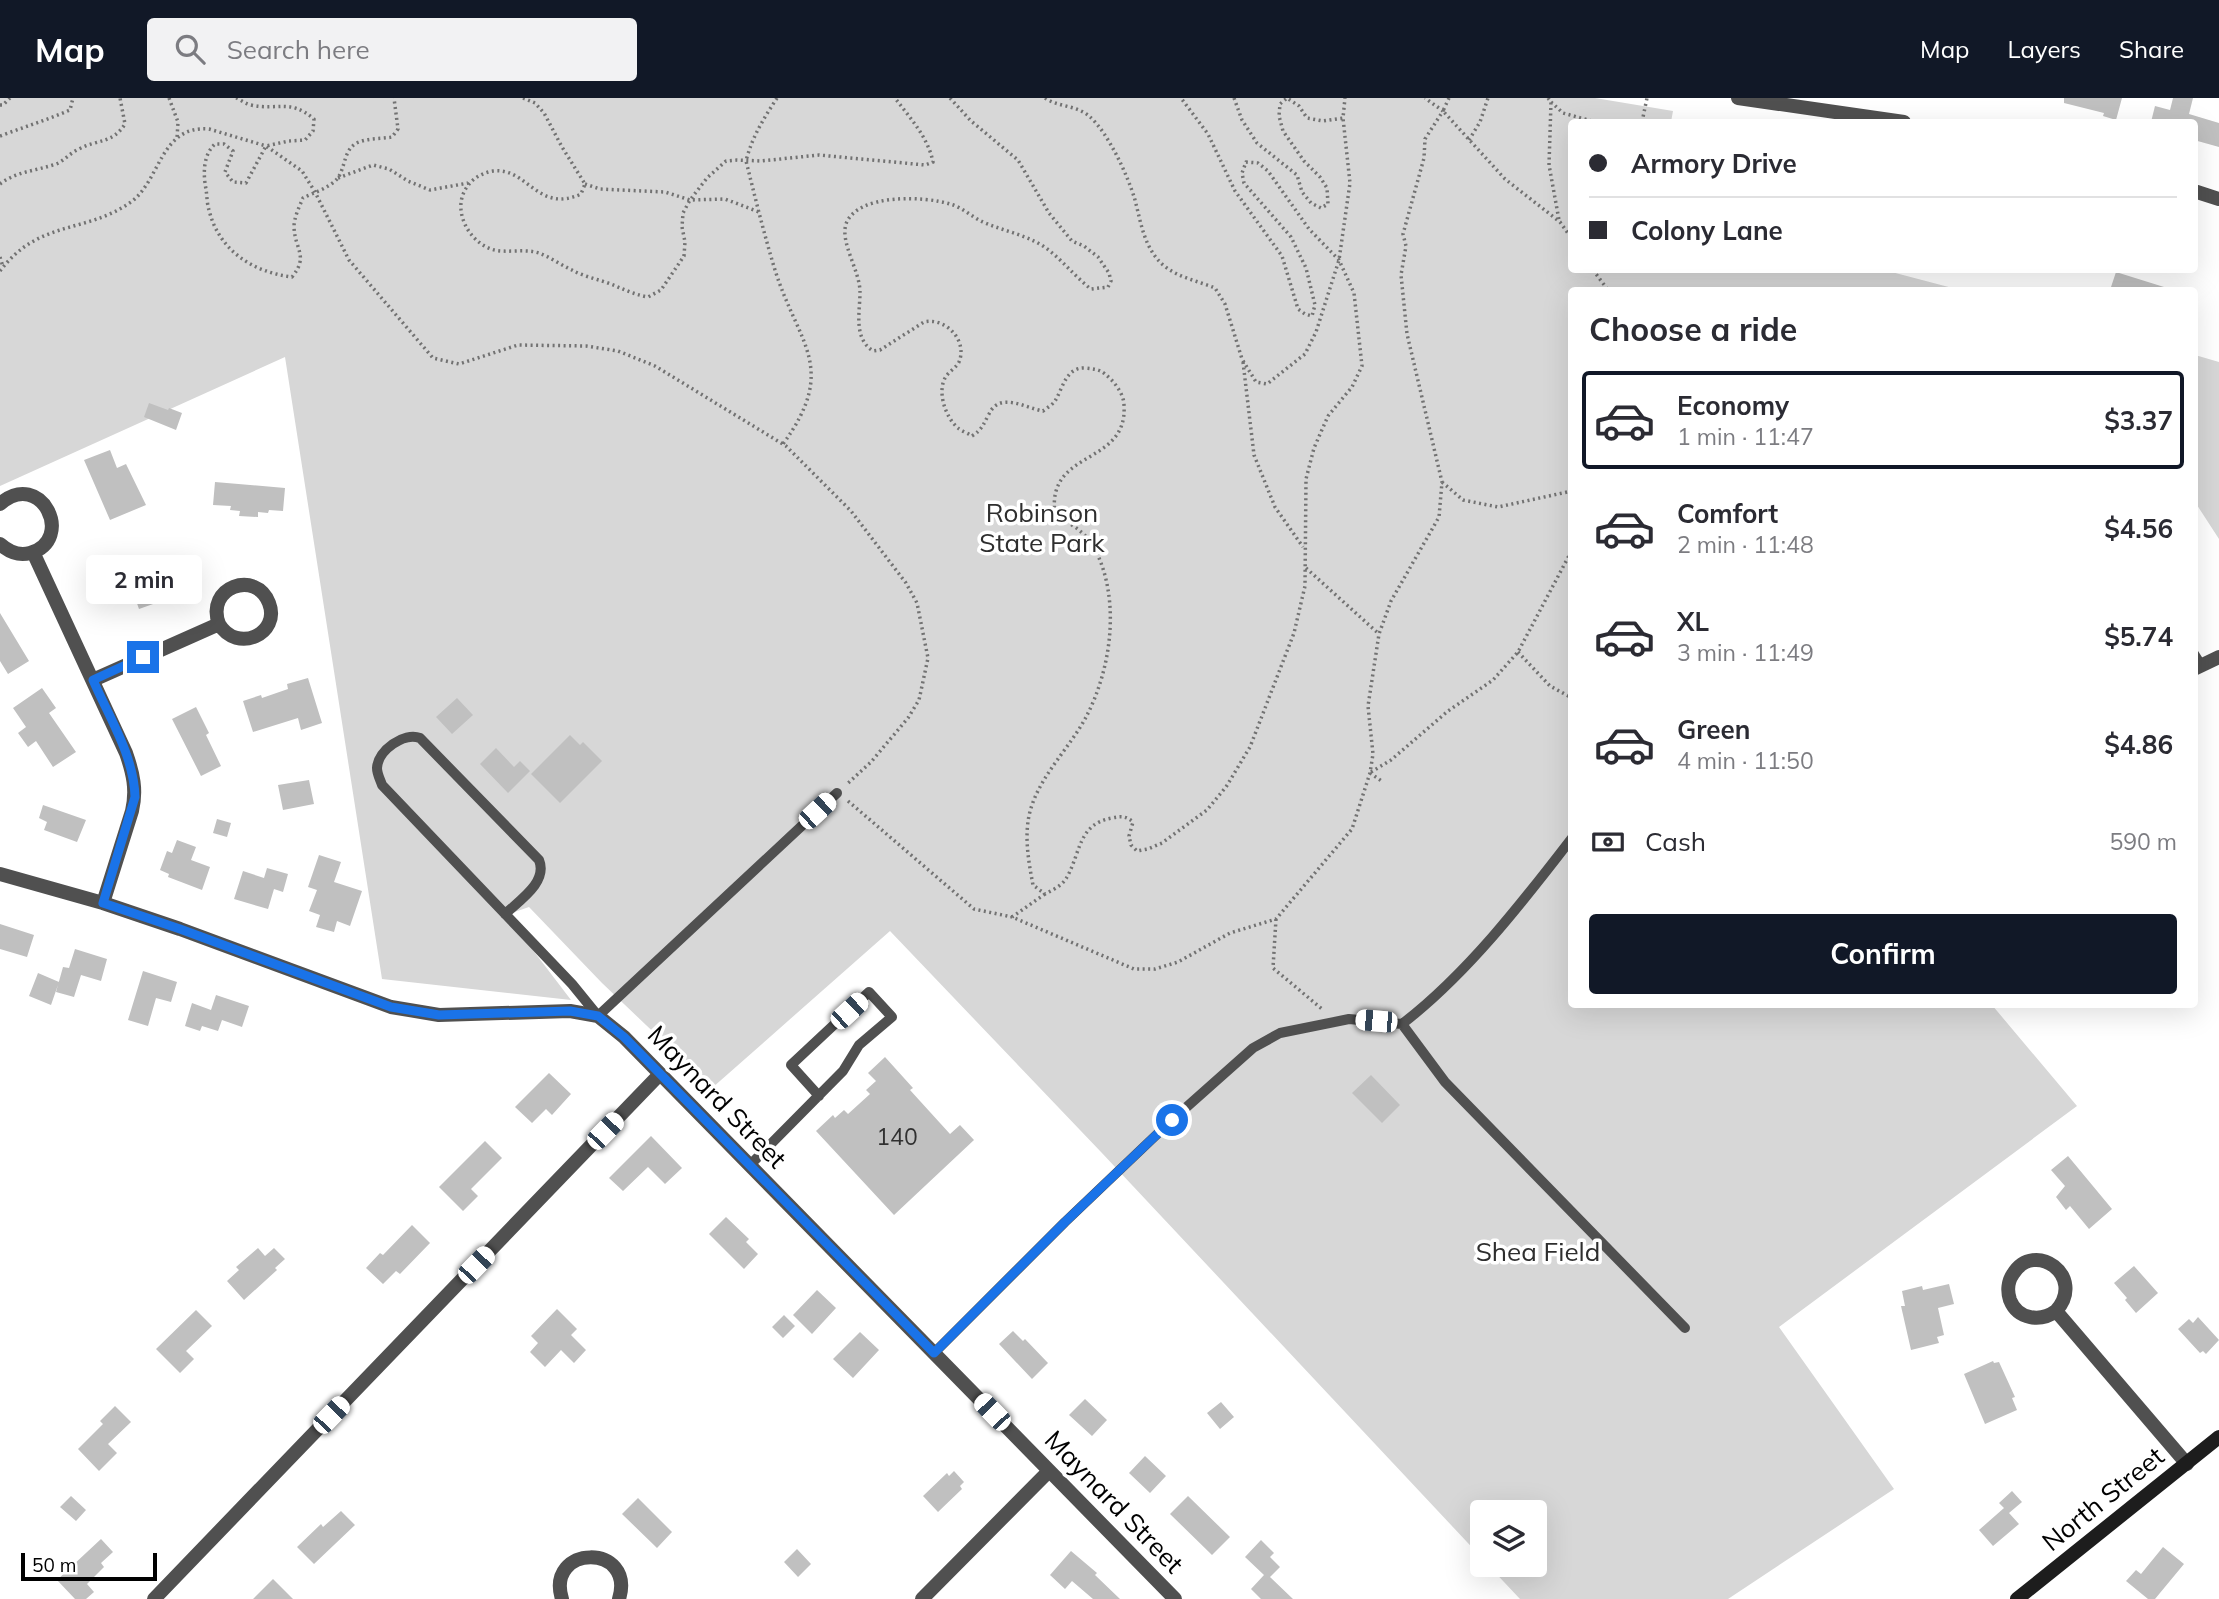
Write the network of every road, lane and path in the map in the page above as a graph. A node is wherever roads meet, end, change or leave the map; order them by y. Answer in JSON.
{"nodes":[{"id":1,"x":10,"y":98,"type":"edge"},
{"id":2,"x":73,"y":98,"type":"edge"},
{"id":3,"x":120,"y":98,"type":"edge"},
{"id":4,"x":169,"y":98,"type":"edge"},
{"id":5,"x":236,"y":98,"type":"edge"},
{"id":6,"x":394,"y":98,"type":"edge"},
{"id":7,"x":523,"y":98,"type":"edge"},
{"id":8,"x":777,"y":98,"type":"edge"},
{"id":9,"x":895,"y":98,"type":"edge"},
{"id":10,"x":950,"y":98,"type":"edge"},
{"id":11,"x":1045,"y":98,"type":"edge"},
{"id":12,"x":1181,"y":98,"type":"edge"},
{"id":13,"x":1234,"y":98,"type":"edge"},
{"id":14,"x":1345,"y":98,"type":"edge"},
{"id":15,"x":1425,"y":98,"type":"edge"},
{"id":16,"x":1449,"y":98,"type":"edge"},
{"id":17,"x":1488,"y":98,"type":"edge"},
{"id":18,"x":1647,"y":98,"type":"edge"},
{"id":19,"x":1738,"y":98,"type":"edge"},
{"id":20,"x":1549,"y":100,"type":"edge"},
{"id":21,"x":0,"y":105,"type":"edge"},
{"id":22,"x":1443,"y":111,"type":"junction"},
{"id":23,"x":1343,"y":118,"type":"junction"},
{"id":24,"x":1584,"y":119,"type":"edge"},
{"id":25,"x":1643,"y":119,"type":"edge"},
{"id":26,"x":1883,"y":119,"type":"edge"},
{"id":27,"x":0,"y":136,"type":"edge"},
{"id":28,"x":177,"y":138,"type":"junction"},
{"id":29,"x":1469,"y":140,"type":"junction"},
{"id":30,"x":266,"y":146,"type":"junction"},
{"id":31,"x":746,"y":161,"type":"junction"},
{"id":32,"x":338,"y":178,"type":"junction"},
{"id":33,"x":469,"y":183,"type":"junction"},
{"id":34,"x":0,"y":184,"type":"edge"},
{"id":35,"x":584,"y":184,"type":"junction"},
{"id":36,"x":315,"y":192,"type":"junction"},
{"id":37,"x":2198,"y":192,"type":"edge"},
{"id":38,"x":2219,"y":199,"type":"edge"},
{"id":39,"x":690,"y":200,"type":"junction"},
{"id":40,"x":759,"y":212,"type":"junction"},
{"id":41,"x":1560,"y":222,"type":"junction"},
{"id":42,"x":1568,"y":233,"type":"edge"},
{"id":43,"x":0,"y":257,"type":"edge"},
{"id":44,"x":1339,"y":260,"type":"junction"},
{"id":45,"x":1,"y":269,"type":"edge"},
{"id":46,"x":1242,"y":359,"type":"junction"},
{"id":47,"x":783,"y":444,"type":"junction"},
{"id":48,"x":1442,"y":481,"type":"junction"},
{"id":49,"x":1568,"y":492,"type":"edge"},
{"id":50,"x":0,"y":504,"type":"edge"},
{"id":51,"x":0,"y":544,"type":"edge"},
{"id":52,"x":1304,"y":549,"type":"junction"},
{"id":53,"x":33,"y":552,"type":"junction"},
{"id":54,"x":1568,"y":558,"type":"edge"},
{"id":55,"x":1306,"y":568,"type":"junction"},
{"id":56,"x":219,"y":624,"type":"dead end"},
{"id":57,"x":1379,"y":634,"type":"junction"},
{"id":58,"x":1518,"y":652,"type":"junction"},
{"id":59,"x":2219,"y":657,"type":"edge"},
{"id":60,"x":2198,"y":663,"type":"edge"},
{"id":61,"x":93,"y":680,"type":"junction"},
{"id":62,"x":1568,"y":696,"type":"edge"},
{"id":63,"x":1370,"y":773,"type":"junction"},
{"id":64,"x":1383,"y":782,"type":"dead end"},
{"id":65,"x":837,"y":793,"type":"junction"},
{"id":66,"x":1568,"y":843,"type":"edge"},
{"id":67,"x":0,"y":874,"type":"edge"},
{"id":68,"x":1045,"y":894,"type":"junction"},
{"id":69,"x":103,"y":903,"type":"junction"},
{"id":70,"x":505,"y":914,"type":"junction"},
{"id":71,"x":1012,"y":916,"type":"junction"},
{"id":72,"x":1276,"y":919,"type":"junction"},
{"id":73,"x":598,"y":1016,"type":"junction"},
{"id":74,"x":1337,"y":1022,"type":"junction"},
{"id":75,"x":1402,"y":1024,"type":"junction"},
{"id":76,"x":660,"y":1074,"type":"junction"},
{"id":77,"x":819,"y":1096,"type":"junction"},
{"id":78,"x":750,"y":1165,"type":"junction"},
{"id":79,"x":2056,"y":1311,"type":"junction"},
{"id":80,"x":1685,"y":1328,"type":"dead end"},
{"id":81,"x":934,"y":1353,"type":"junction"},
{"id":82,"x":2219,"y":1437,"type":"edge"},
{"id":83,"x":2187,"y":1464,"type":"junction"},
{"id":84,"x":1049,"y":1471,"type":"junction"},
{"id":85,"x":153,"y":1599,"type":"edge"},
{"id":86,"x":562,"y":1599,"type":"edge"},
{"id":87,"x":620,"y":1599,"type":"edge"},
{"id":88,"x":922,"y":1599,"type":"edge"},
{"id":89,"x":1175,"y":1599,"type":"edge"},
{"id":90,"x":2017,"y":1599,"type":"edge"}],
"edges":[{"from":1,"to":21,"type":"path"},
{"from":2,"to":27,"type":"path"},
{"from":3,"to":34,"type":"path"},
{"from":4,"to":28,"type":"path"},
{"from":5,"to":30,"type":"path"},
{"from":6,"to":32,"type":"path"},
{"from":7,"to":35,"type":"path"},
{"from":8,"to":31,"type":"path"},
{"from":9,"to":31,"type":"path"},
{"from":10,"to":68,"type":"path"},
{"from":11,"to":46,"type":"path"},
{"from":12,"to":44,"type":"path"},
{"from":13,"to":23,"type":"path"},
{"from":14,"to":23,"type":"path"},
{"from":15,"to":22,"type":"path"},
{"from":16,"to":22,"type":"path"},
{"from":17,"to":29,"type":"path"},
{"from":18,"to":25,"type":"path"},
{"from":19,"to":26,"type":"street"},
{"from":20,"to":24,"type":"path"},
{"from":20,"to":41,"type":"path"},
{"from":22,"to":29,"type":"path"},
{"from":22,"to":48,"type":"path"},
{"from":23,"to":44,"type":"path"},
{"from":28,"to":30,"type":"path"},
{"from":28,"to":45,"type":"path"},
{"from":29,"to":41,"type":"path"},
{"from":30,"to":36,"type":"path"},
{"from":30,"to":36,"type":"path"},
{"from":31,"to":39,"type":"path"},
{"from":31,"to":40,"type":"path"},
{"from":32,"to":33,"type":"path"},
{"from":32,"to":36,"type":"path"},
{"from":33,"to":35,"type":"path"},
{"from":33,"to":39,"type":"path"},
{"from":35,"to":39,"type":"path"},
{"from":36,"to":47,"type":"path"},
{"from":37,"to":38,"type":"street"},
{"from":39,"to":40,"type":"path"},
{"from":40,"to":47,"type":"path"},
{"from":41,"to":42,"type":"path"},
{"from":43,"to":45,"type":"path"},
{"from":44,"to":46,"type":"path"},
{"from":44,"to":52,"type":"path"},
{"from":46,"to":52,"type":"path"},
{"from":47,"to":65,"type":"path"},
{"from":48,"to":49,"type":"path"},
{"from":48,"to":57,"type":"path"},
{"from":50,"to":53,"type":"street"},
{"from":51,"to":53,"type":"street"},
{"from":52,"to":55,"type":"path"},
{"from":53,"to":61,"type":"street"},
{"from":54,"to":58,"type":"path"},
{"from":55,"to":57,"type":"path"},
{"from":55,"to":68,"type":"path"},
{"from":56,"to":61,"type":"street"},
{"from":57,"to":63,"type":"path"},
{"from":58,"to":62,"type":"path"},
{"from":58,"to":63,"type":"path"},
{"from":59,"to":60,"type":"street"},
{"from":61,"to":69,"type":"street"},
{"from":63,"to":64,"type":"path"},
{"from":63,"to":72,"type":"path"},
{"from":65,"to":71,"type":"path"},
{"from":65,"to":73,"type":"lane"},
{"from":66,"to":75,"type":"lane"},
{"from":67,"to":69,"type":"street"},
{"from":68,"to":71,"type":"path"},
{"from":69,"to":73,"type":"street"},
{"from":70,"to":70,"type":"lane"},
{"from":70,"to":73,"type":"lane"},
{"from":71,"to":72,"type":"path"},
{"from":72,"to":74,"type":"path"},
{"from":73,"to":76,"type":"street","name":"Maynard Street"},
{"from":74,"to":75,"type":"lane"},
{"from":74,"to":81,"type":"lane"},
{"from":75,"to":80,"type":"lane"},
{"from":76,"to":78,"type":"street","name":"Maynard Street"},
{"from":76,"to":85,"type":"street"},
{"from":77,"to":77,"type":"lane"},
{"from":77,"to":78,"type":"lane"},
{"from":78,"to":81,"type":"street","name":"Maynard Street"},
{"from":79,"to":79,"type":"street"},
{"from":79,"to":83,"type":"street"},
{"from":81,"to":84,"type":"street","name":"Maynard Street"},
{"from":82,"to":83,"type":"main road","name":"North Street"},
{"from":83,"to":90,"type":"main road","name":"North Street"},
{"from":84,"to":88,"type":"street"},
{"from":84,"to":89,"type":"street","name":"Maynard Street"},
{"from":86,"to":87,"type":"street"}]}
